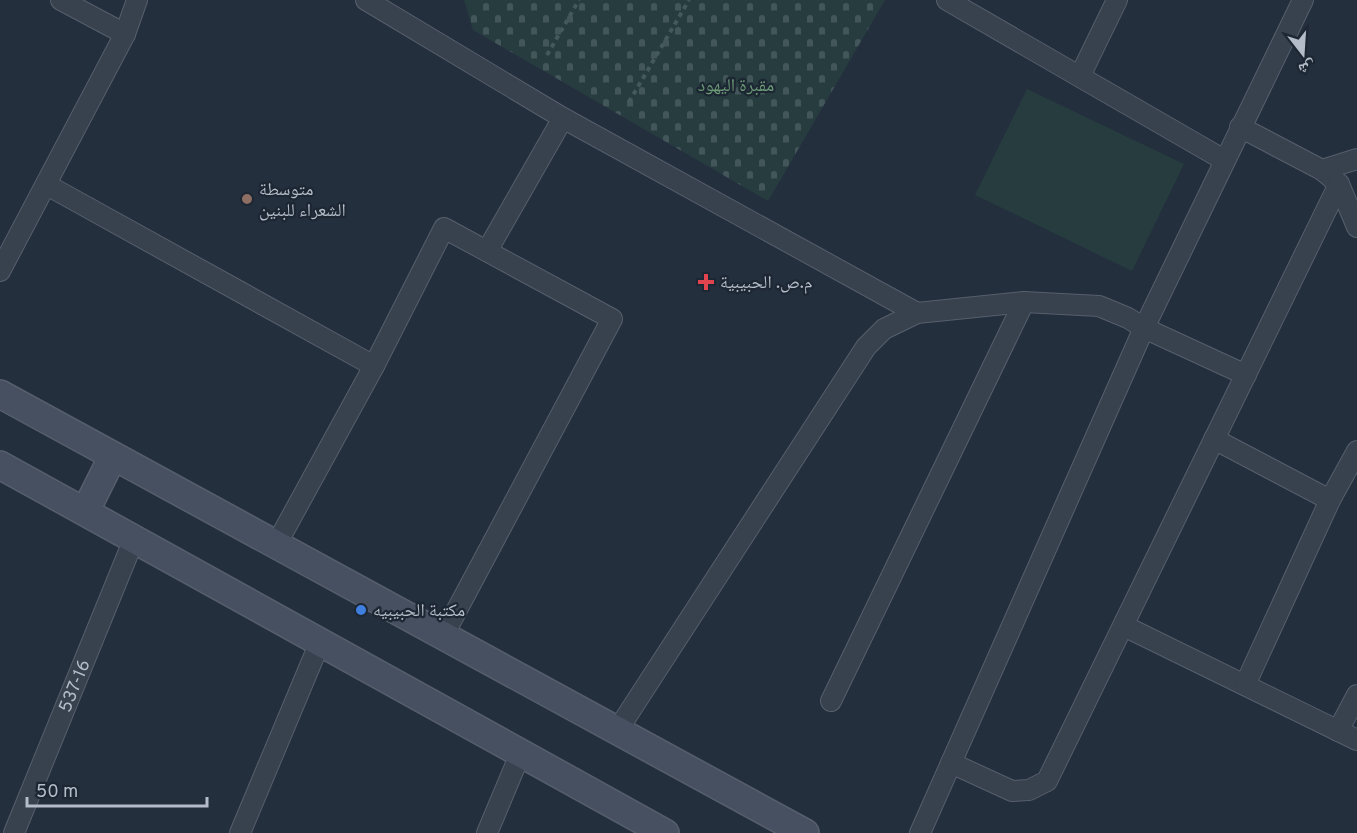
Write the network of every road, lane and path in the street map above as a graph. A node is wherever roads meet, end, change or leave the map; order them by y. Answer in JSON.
{"nodes":[{"id":1,"x":61,"y":0,"type":"edge"},
{"id":2,"x":136,"y":0,"type":"edge"},
{"id":3,"x":366,"y":0,"type":"edge"},
{"id":4,"x":579,"y":0,"type":"edge"},
{"id":5,"x":689,"y":0,"type":"edge"},
{"id":6,"x":947,"y":0,"type":"edge"},
{"id":7,"x":1117,"y":0,"type":"edge"},
{"id":8,"x":1303,"y":0,"type":"edge"},
{"id":9,"x":125,"y":33,"type":"junction"},
{"id":10,"x":547,"y":55,"type":"dead end"},
{"id":11,"x":1080,"y":76,"type":"junction"},
{"id":12,"x":629,"y":102,"type":"dead end"},
{"id":13,"x":563,"y":118,"type":"junction"},
{"id":14,"x":1240,"y":127,"type":"junction"},
{"id":15,"x":1357,"y":159,"type":"edge"},
{"id":16,"x":1224,"y":160,"type":"junction"},
{"id":17,"x":1322,"y":170,"type":"junction"},
{"id":18,"x":47,"y":184,"type":"junction"},
{"id":19,"x":1339,"y":184,"type":"junction"},
{"id":20,"x":1357,"y":227,"type":"edge"},
{"id":21,"x":487,"y":251,"type":"junction"},
{"id":22,"x":0,"y":271,"type":"edge"},
{"id":23,"x":1024,"y":302,"type":"junction"},
{"id":24,"x":917,"y":313,"type":"junction"},
{"id":25,"x":1144,"y":328,"type":"junction"},
{"id":26,"x":374,"y":366,"type":"junction"},
{"id":27,"x":1246,"y":375,"type":"junction"},
{"id":28,"x":0,"y":394,"type":"edge"},
{"id":29,"x":1214,"y":439,"type":"junction"},
{"id":30,"x":1357,"y":451,"type":"edge"},
{"id":31,"x":113,"y":456,"type":"junction"},
{"id":32,"x":2,"y":473,"type":"edge"},
{"id":33,"x":1330,"y":500,"type":"junction"},
{"id":34,"x":85,"y":512,"type":"junction"},
{"id":35,"x":134,"y":539,"type":"junction"},
{"id":36,"x":276,"y":545,"type":"junction"},
{"id":37,"x":1124,"y":626,"type":"junction"},
{"id":38,"x":443,"y":636,"type":"junction"},
{"id":39,"x":321,"y":642,"type":"junction"},
{"id":40,"x":1245,"y":686,"type":"junction"},
{"id":41,"x":1357,"y":695,"type":"edge"},
{"id":42,"x":831,"y":701,"type":"dead end"},
{"id":43,"x":617,"y":731,"type":"junction"},
{"id":44,"x":1338,"y":731,"type":"junction"},
{"id":45,"x":1357,"y":741,"type":"edge"},
{"id":46,"x":521,"y":752,"type":"junction"},
{"id":47,"x":951,"y":763,"type":"junction"},
{"id":48,"x":653,"y":830,"type":"edge"},
{"id":49,"x":14,"y":833,"type":"edge"},
{"id":50,"x":240,"y":833,"type":"edge"},
{"id":51,"x":487,"y":833,"type":"edge"},
{"id":52,"x":805,"y":833,"type":"edge"},
{"id":53,"x":920,"y":833,"type":"edge"}],
"edges":[{"from":1,"to":9,"type":"street"},
{"from":2,"to":9,"type":"street"},
{"from":3,"to":13,"type":"street"},
{"from":4,"to":10,"type":"path"},
{"from":5,"to":12,"type":"path"},
{"from":6,"to":11,"type":"street"},
{"from":7,"to":11,"type":"street"},
{"from":8,"to":14,"type":"street"},
{"from":9,"to":18,"type":"street"},
{"from":11,"to":16,"type":"street"},
{"from":13,"to":21,"type":"street"},
{"from":13,"to":24,"type":"street"},
{"from":14,"to":16,"type":"street"},
{"from":14,"to":17,"type":"street"},
{"from":15,"to":17,"type":"street"},
{"from":16,"to":25,"type":"street"},
{"from":17,"to":19,"type":"street"},
{"from":18,"to":22,"type":"street"},
{"from":18,"to":26,"type":"street"},
{"from":19,"to":20,"type":"street"},
{"from":19,"to":27,"type":"street"},
{"from":21,"to":26,"type":"street"},
{"from":21,"to":38,"type":"street"},
{"from":23,"to":24,"type":"street"},
{"from":23,"to":25,"type":"street"},
{"from":23,"to":42,"type":"street"},
{"from":24,"to":43,"type":"street"},
{"from":25,"to":27,"type":"street"},
{"from":25,"to":47,"type":"street"},
{"from":26,"to":36,"type":"street"},
{"from":27,"to":29,"type":"street"},
{"from":28,"to":31,"type":"street"},
{"from":29,"to":33,"type":"street"},
{"from":29,"to":37,"type":"street"},
{"from":30,"to":33,"type":"street"},
{"from":31,"to":34,"type":"street"},
{"from":31,"to":36,"type":"street"},
{"from":32,"to":34,"type":"street"},
{"from":33,"to":40,"type":"street"},
{"from":34,"to":35,"type":"street"},
{"from":35,"to":39,"type":"street"},
{"from":35,"to":49,"type":"street","name":"537-16"},
{"from":36,"to":38,"type":"street"},
{"from":37,"to":40,"type":"street"},
{"from":37,"to":47,"type":"street"},
{"from":38,"to":43,"type":"street"},
{"from":39,"to":46,"type":"street"},
{"from":39,"to":50,"type":"street"},
{"from":40,"to":44,"type":"street"},
{"from":41,"to":44,"type":"street"},
{"from":43,"to":52,"type":"street"},
{"from":44,"to":45,"type":"street"},
{"from":46,"to":48,"type":"street"},
{"from":46,"to":51,"type":"street"},
{"from":47,"to":53,"type":"street"}]}
